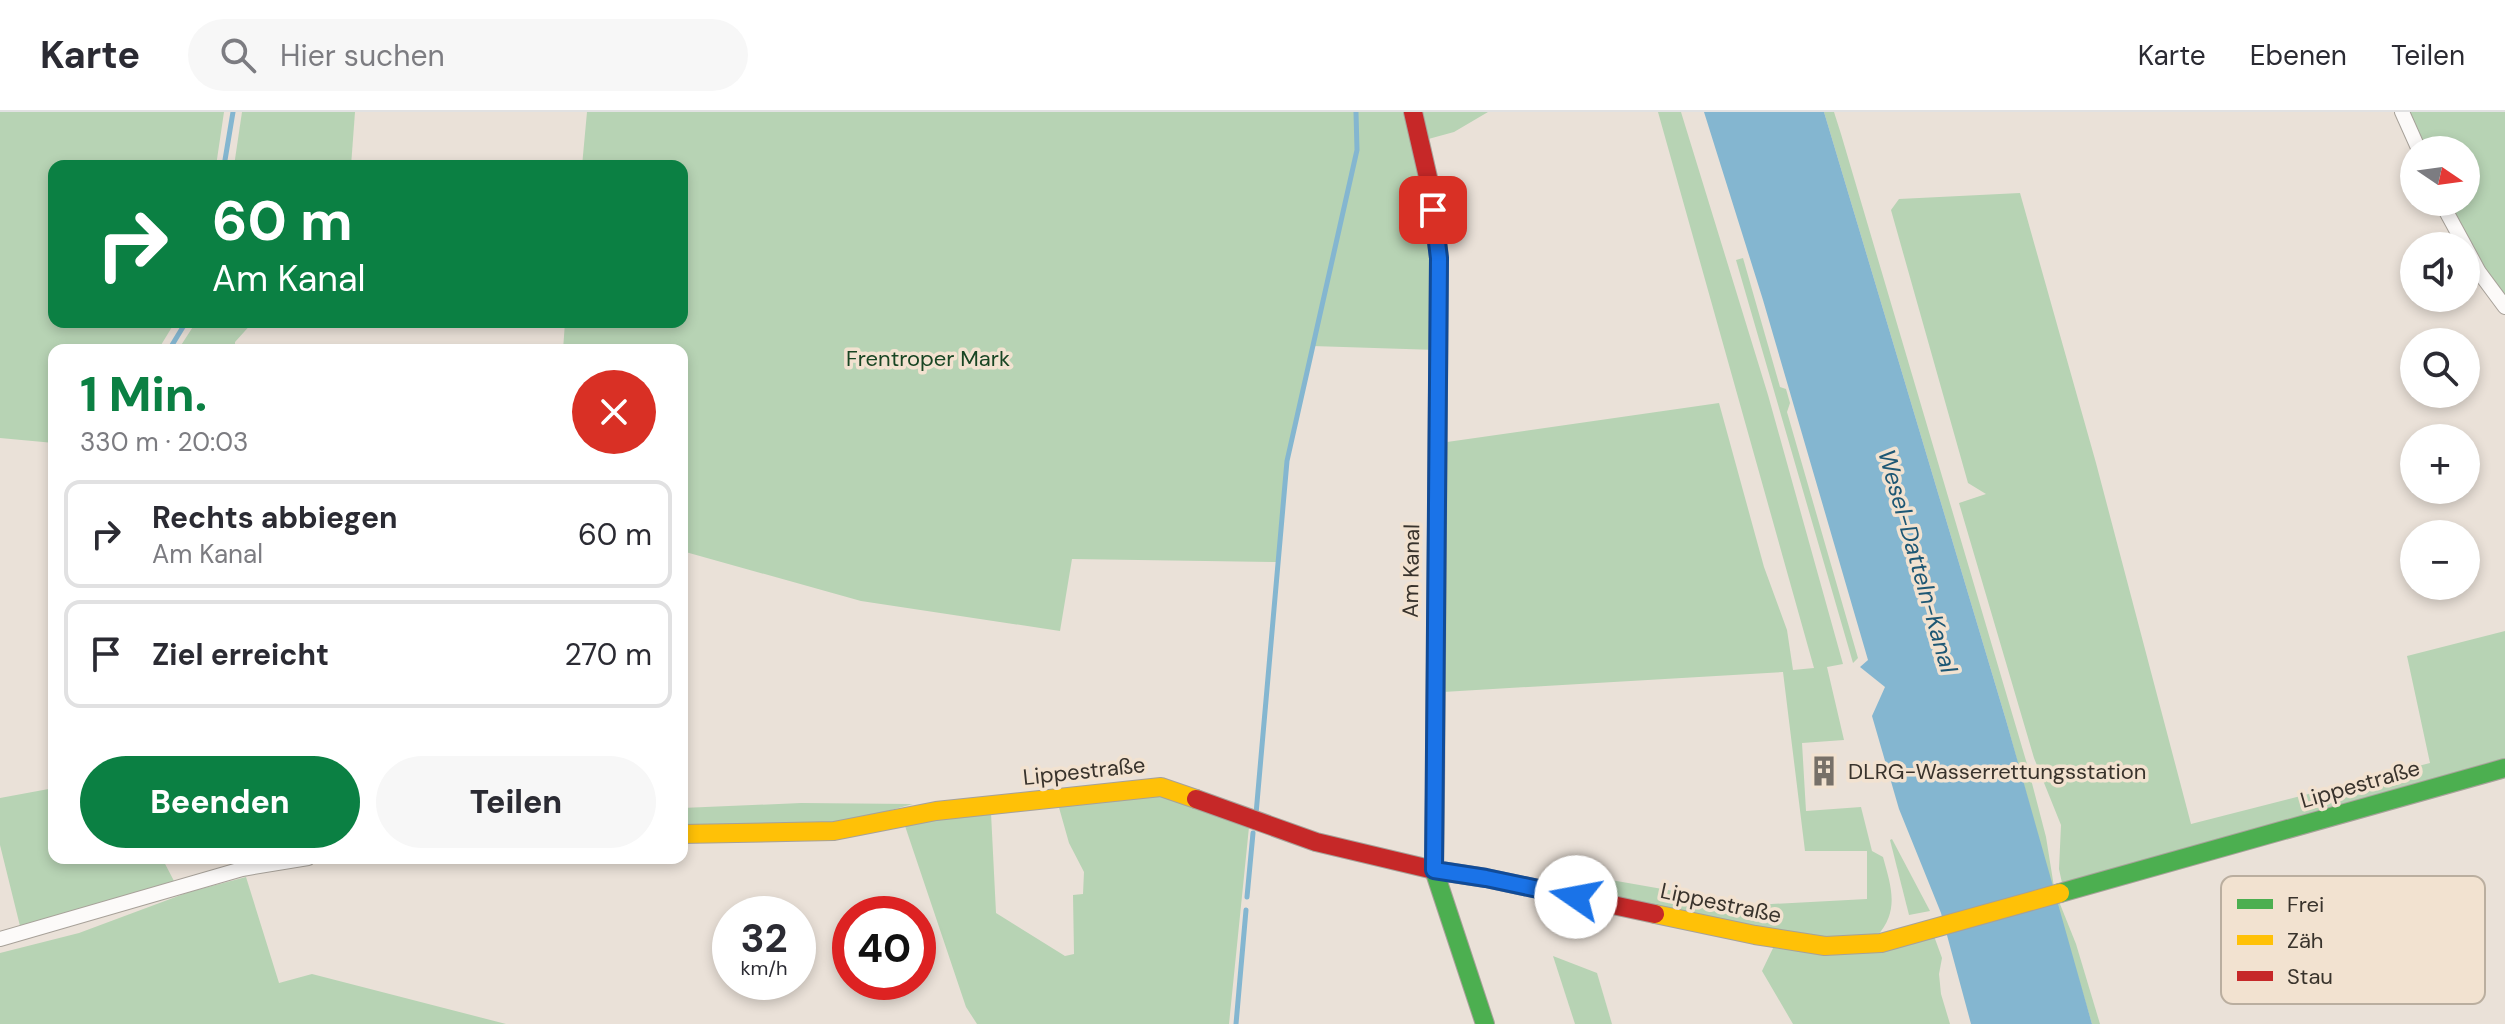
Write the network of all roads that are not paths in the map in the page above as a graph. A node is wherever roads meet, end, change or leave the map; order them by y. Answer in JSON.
{"nodes":[{"id":1,"x":1413,"y":112,"type":"edge"},
{"id":2,"x":2402,"y":112,"type":"edge"},
{"id":3,"x":2413,"y":136,"type":"edge"},
{"id":4,"x":2480,"y":273,"type":"edge"},
{"id":5,"x":2505,"y":307,"type":"edge"},
{"id":6,"x":2505,"y":768,"type":"edge"},
{"id":7,"x":688,"y":834,"type":"edge"},
{"id":8,"x":272,"y":864,"type":"edge"},
{"id":9,"x":1434,"y":870,"type":"junction"},
{"id":10,"x":0,"y":939,"type":"edge"},
{"id":11,"x":1485,"y":1024,"type":"edge"}],
"edges":[{"from":1,"to":9,"type":"street","name":"Am Kanal"},
{"from":2,"to":3,"type":"street"},
{"from":4,"to":5,"type":"street"},
{"from":6,"to":9,"type":"street","name":"Lippestraße"},
{"from":7,"to":9,"type":"street","name":"Lippestraße"},
{"from":8,"to":10,"type":"street"},
{"from":9,"to":11,"type":"street","name":"Am Kanal"}]}
